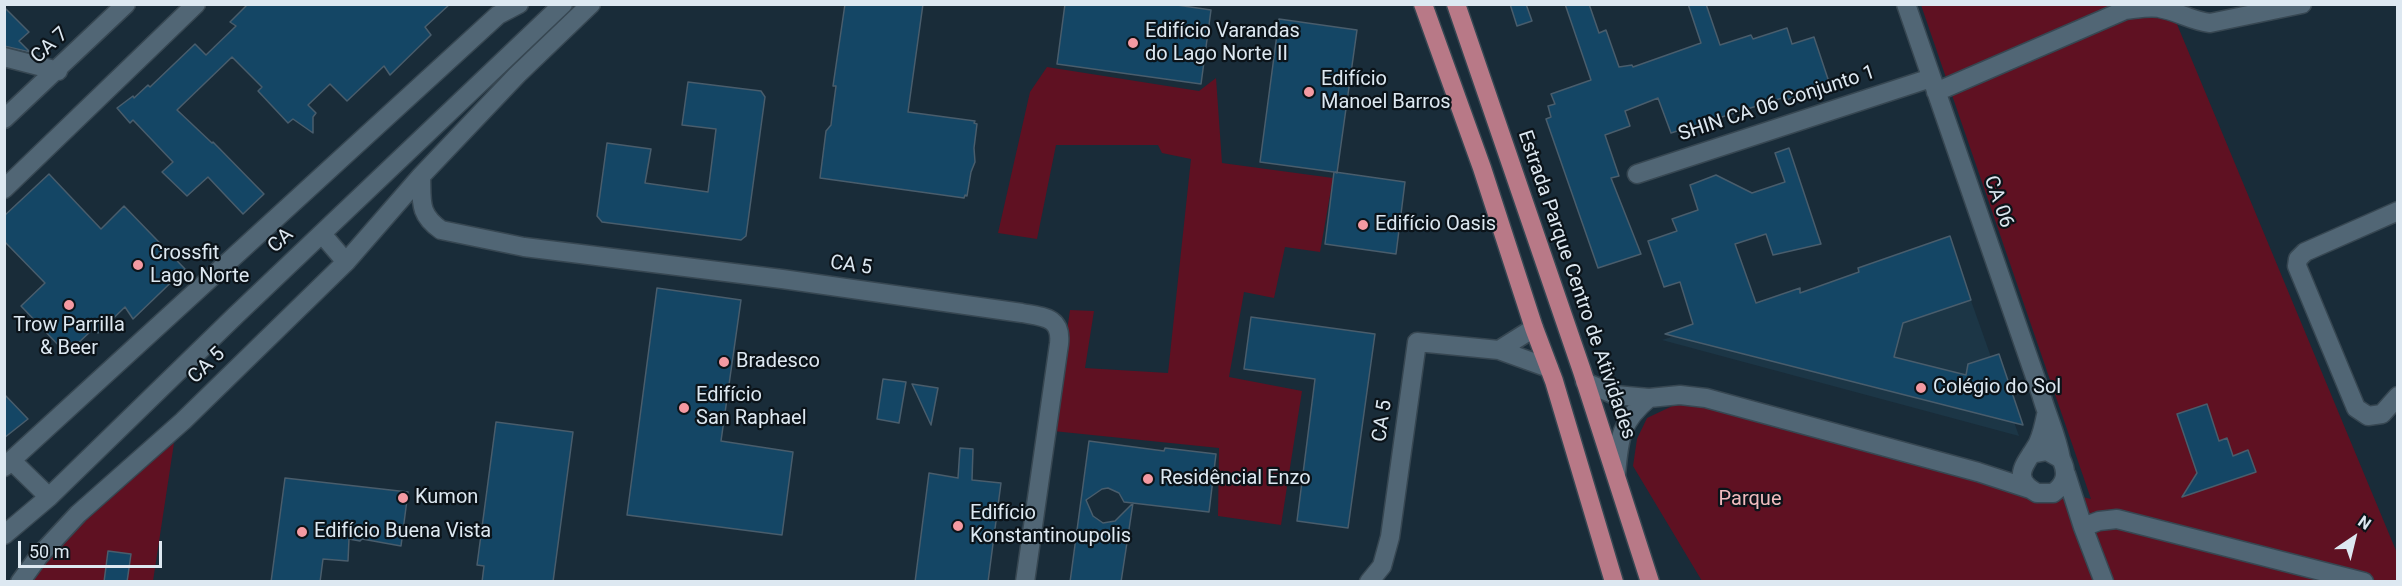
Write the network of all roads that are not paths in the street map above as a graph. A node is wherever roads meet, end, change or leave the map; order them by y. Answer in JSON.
{"nodes":[{"id":1,"x":126,"y":4,"type":"edge"},
{"id":2,"x":196,"y":4,"type":"edge"},
{"id":3,"x":519,"y":4,"type":"edge"},
{"id":4,"x":563,"y":4,"type":"edge"},
{"id":5,"x":591,"y":4,"type":"edge"},
{"id":6,"x":1423,"y":4,"type":"edge"},
{"id":7,"x":1456,"y":4,"type":"edge"},
{"id":8,"x":1906,"y":4,"type":"edge"},
{"id":9,"x":2302,"y":4,"type":"edge"},
{"id":10,"x":2186,"y":10,"type":"edge"},
{"id":11,"x":4,"y":57,"type":"edge"},
{"id":12,"x":58,"y":70,"type":"junction"},
{"id":13,"x":1933,"y":85,"type":"junction"},
{"id":14,"x":4,"y":118,"type":"edge"},
{"id":15,"x":1637,"y":174,"type":"dead end"},
{"id":16,"x":421,"y":176,"type":"junction"},
{"id":17,"x":4,"y":189,"type":"edge"},
{"id":18,"x":2397,"y":211,"type":"edge"},
{"id":19,"x":322,"y":234,"type":"junction"},
{"id":20,"x":346,"y":262,"type":"junction"},
{"id":21,"x":1534,"y":328,"type":"junction"},
{"id":22,"x":1499,"y":350,"type":"junction"},
{"id":23,"x":1549,"y":368,"type":"junction"},
{"id":24,"x":1585,"y":382,"type":"junction"},
{"id":25,"x":2397,"y":396,"type":"edge"},
{"id":26,"x":1649,"y":398,"type":"junction"},
{"id":27,"x":2046,"y":415,"type":"junction"},
{"id":28,"x":2029,"y":457,"type":"junction"},
{"id":29,"x":8,"y":464,"type":"edge"},
{"id":30,"x":2064,"y":466,"type":"junction"},
{"id":31,"x":1978,"y":472,"type":"junction"},
{"id":32,"x":1616,"y":475,"type":"junction"},
{"id":33,"x":2030,"y":489,"type":"junction"},
{"id":34,"x":50,"y":497,"type":"junction"},
{"id":35,"x":2083,"y":527,"type":"junction"},
{"id":36,"x":4,"y":535,"type":"edge"},
{"id":37,"x":20,"y":582,"type":"edge"},
{"id":38,"x":1025,"y":582,"type":"edge"},
{"id":39,"x":1369,"y":582,"type":"edge"},
{"id":40,"x":1614,"y":582,"type":"edge"},
{"id":41,"x":1650,"y":582,"type":"edge"},
{"id":42,"x":2104,"y":582,"type":"edge"},
{"id":43,"x":2364,"y":582,"type":"edge"}],
"edges":[{"from":1,"to":12,"type":"street","name":"CA 7"},
{"from":2,"to":17,"type":"street"},
{"from":3,"to":29,"type":"street"},
{"from":4,"to":19,"type":"street","name":"CA"},
{"from":5,"to":16,"type":"street","name":"CA 5"},
{"from":6,"to":21,"type":"main road"},
{"from":7,"to":24,"type":"main road","name":"Estrada Parque Centro de Atividades"},
{"from":8,"to":13,"type":"street","name":"CA 06"},
{"from":9,"to":10,"type":"street","name":"SHIN CA 06 Conjunto 1"},
{"from":10,"to":13,"type":"street","name":"SHIN CA 06 Conjunto 1"},
{"from":11,"to":12,"type":"street"},
{"from":12,"to":14,"type":"street","name":"CA 7"},
{"from":13,"to":15,"type":"street","name":"SHIN CA 06 Conjunto 1"},
{"from":13,"to":27,"type":"street","name":"CA 06"},
{"from":16,"to":20,"type":"street","name":"CA 5"},
{"from":16,"to":38,"type":"street","name":"CA 5"},
{"from":18,"to":25,"type":"street"},
{"from":19,"to":20,"type":"street"},
{"from":19,"to":34,"type":"street","name":"CA"},
{"from":20,"to":37,"type":"street","name":"CA 5"},
{"from":21,"to":22,"type":"street"},
{"from":21,"to":23,"type":"main road"},
{"from":22,"to":23,"type":"street","name":"CA 5"},
{"from":22,"to":39,"type":"street","name":"CA 5"},
{"from":23,"to":40,"type":"main road"},
{"from":24,"to":26,"type":"street"},
{"from":24,"to":32,"type":"main road","name":"Estrada Parque Centro de Atividades"},
{"from":26,"to":31,"type":"street"},
{"from":26,"to":32,"type":"street"},
{"from":27,"to":28,"type":"street"},
{"from":27,"to":30,"type":"street","name":"CA 06"},
{"from":28,"to":30,"type":"street"},
{"from":28,"to":31,"type":"street"},
{"from":28,"to":33,"type":"street"},
{"from":29,"to":34,"type":"street"},
{"from":30,"to":33,"type":"street"},
{"from":30,"to":35,"type":"street","name":"CA 06"},
{"from":31,"to":33,"type":"street"},
{"from":32,"to":41,"type":"main road","name":"Estrada Parque Centro de Atividades"},
{"from":34,"to":36,"type":"street","name":"CA"},
{"from":35,"to":42,"type":"street","name":"CA 06"},
{"from":35,"to":43,"type":"street"}]}
